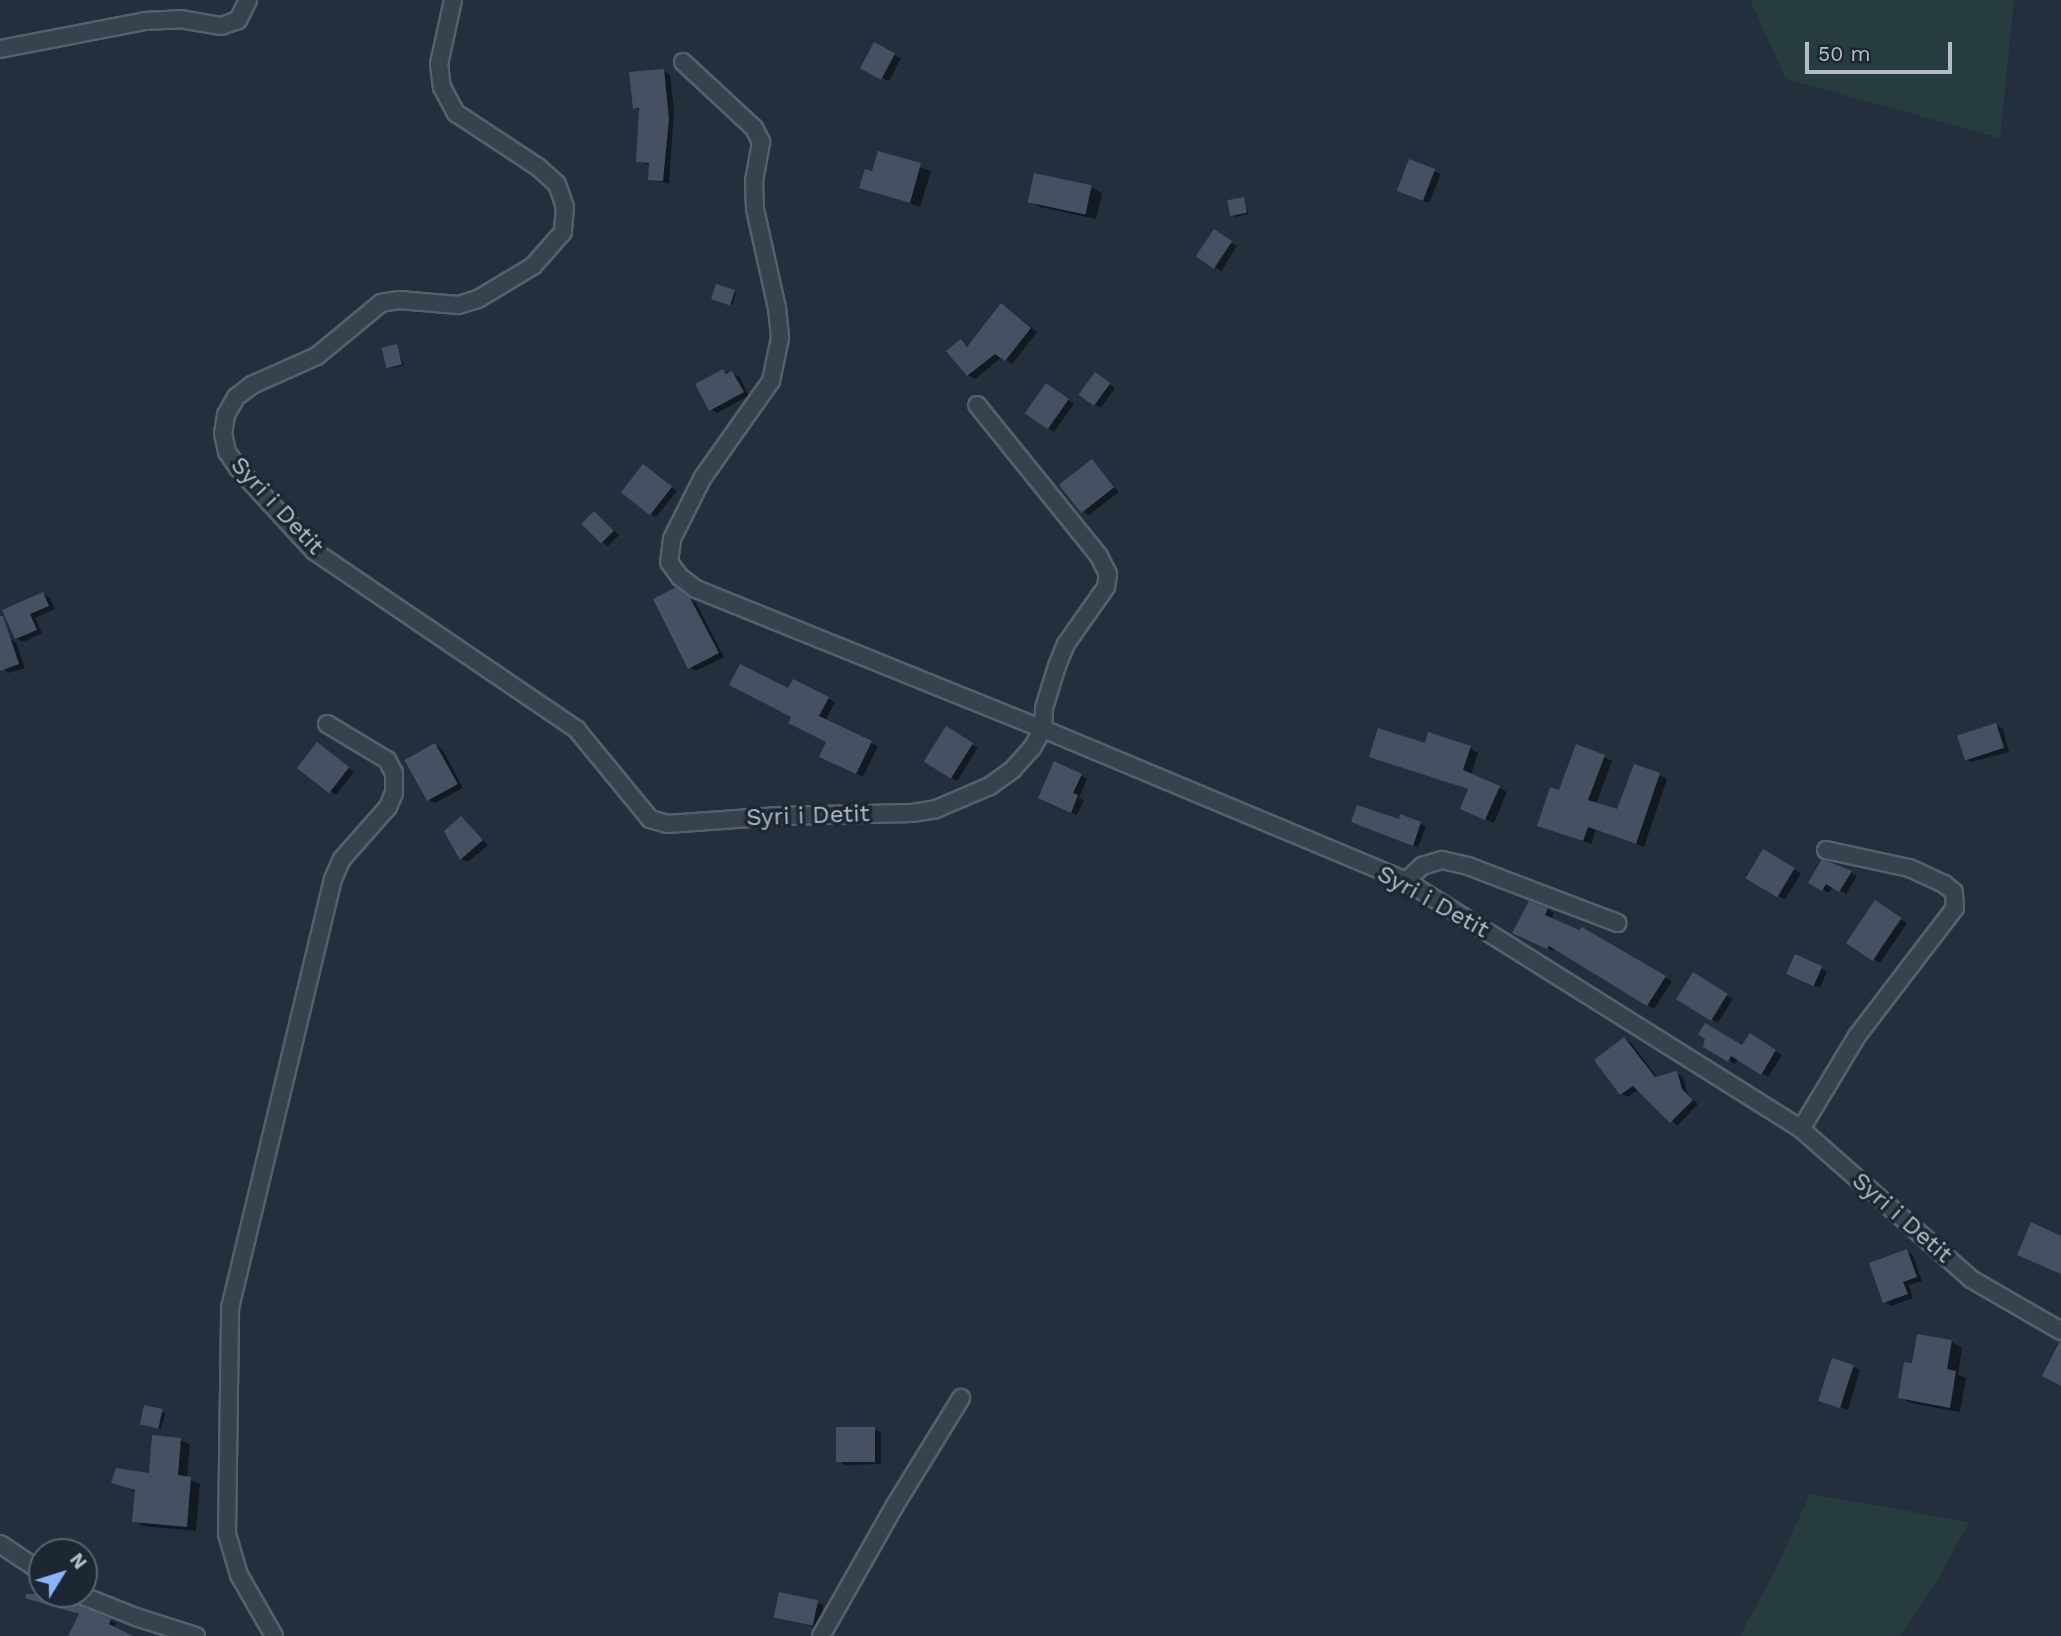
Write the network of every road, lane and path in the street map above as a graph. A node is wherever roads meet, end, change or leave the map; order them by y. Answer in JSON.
{"nodes":[{"id":1,"x":248,"y":0,"type":"edge"},
{"id":2,"x":453,"y":0,"type":"edge"},
{"id":3,"x":0,"y":49,"type":"edge"},
{"id":4,"x":683,"y":62,"type":"dead end"},
{"id":5,"x":977,"y":405,"type":"dead end"},
{"id":6,"x":327,"y":724,"type":"dead end"},
{"id":7,"x":1043,"y":729,"type":"junction"},
{"id":8,"x":1826,"y":850,"type":"dead end"},
{"id":9,"x":1406,"y":881,"type":"junction"},
{"id":10,"x":1616,"y":923,"type":"dead end"},
{"id":11,"x":1801,"y":1129,"type":"junction"},
{"id":12,"x":2061,"y":1331,"type":"edge"},
{"id":13,"x":961,"y":1398,"type":"dead end"},
{"id":14,"x":0,"y":1544,"type":"edge"},
{"id":15,"x":28,"y":1563,"type":"edge"},
{"id":16,"x":98,"y":1602,"type":"edge"},
{"id":17,"x":177,"y":1633,"type":"edge"},
{"id":18,"x":196,"y":1636,"type":"edge"},
{"id":19,"x":274,"y":1636,"type":"edge"},
{"id":20,"x":821,"y":1636,"type":"edge"}],
"edges":[{"from":1,"to":3,"type":"street"},
{"from":2,"to":7,"type":"street","name":"Syri i Detit"},
{"from":4,"to":7,"type":"street"},
{"from":5,"to":7,"type":"street"},
{"from":6,"to":19,"type":"street"},
{"from":7,"to":9,"type":"street","name":"Syri i Detit"},
{"from":8,"to":11,"type":"street"},
{"from":9,"to":10,"type":"street"},
{"from":9,"to":11,"type":"street","name":"Syri i Detit"},
{"from":11,"to":12,"type":"street","name":"Syri i Detit"},
{"from":13,"to":20,"type":"street"},
{"from":14,"to":15,"type":"street"},
{"from":16,"to":17,"type":"street"},
{"from":17,"to":18,"type":"street"}]}
